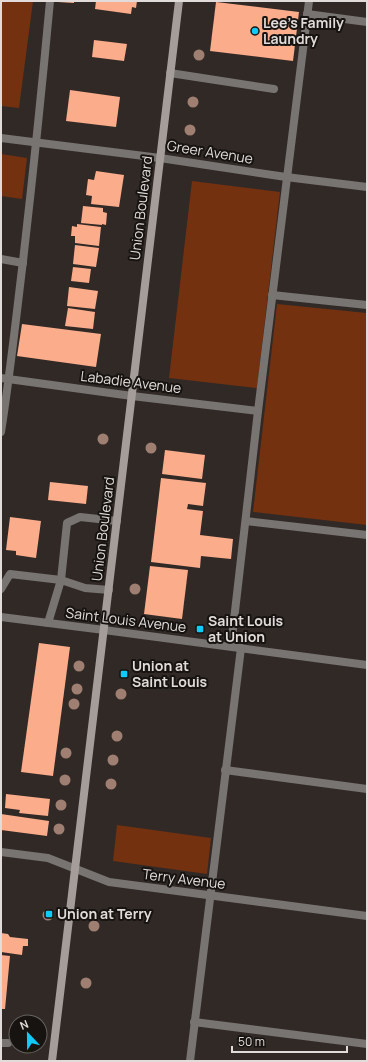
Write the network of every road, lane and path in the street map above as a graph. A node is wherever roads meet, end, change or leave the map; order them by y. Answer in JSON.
{"nodes":[{"id":1,"x":50,"y":1,"type":"edge"},
{"id":2,"x":179,"y":1,"type":"edge"},
{"id":3,"x":309,"y":1,"type":"edge"},
{"id":4,"x":307,"y":14,"type":"junction"},
{"id":5,"x":367,"y":22,"type":"edge"},
{"id":6,"x":170,"y":73,"type":"junction"},
{"id":7,"x":274,"y":89,"type":"dead end"},
{"id":8,"x":1,"y":138,"type":"edge"},
{"id":9,"x":36,"y":142,"type":"junction"},
{"id":10,"x":160,"y":158,"type":"junction"},
{"id":11,"x":286,"y":177,"type":"junction"},
{"id":12,"x":367,"y":187,"type":"edge"},
{"id":13,"x":1,"y":259,"type":"edge"},
{"id":14,"x":23,"y":263,"type":"junction"},
{"id":15,"x":272,"y":295,"type":"junction"},
{"id":16,"x":367,"y":305,"type":"edge"},
{"id":17,"x":5,"y":379,"type":"edge"},
{"id":18,"x":132,"y":396,"type":"junction"},
{"id":19,"x":258,"y":410,"type":"junction"},
{"id":20,"x":1,"y":432,"type":"edge"},
{"id":21,"x":117,"y":521,"type":"junction"},
{"id":22,"x":246,"y":521,"type":"junction"},
{"id":23,"x":367,"y":535,"type":"edge"},
{"id":24,"x":61,"y":580,"type":"junction"},
{"id":25,"x":1,"y":589,"type":"edge"},
{"id":26,"x":109,"y":590,"type":"junction"},
{"id":27,"x":1,"y":617,"type":"edge"},
{"id":28,"x":48,"y":623,"type":"junction"},
{"id":29,"x":104,"y":630,"type":"junction"},
{"id":30,"x":232,"y":646,"type":"junction"},
{"id":31,"x":241,"y":648,"type":"junction"},
{"id":32,"x":367,"y":664,"type":"edge"},
{"id":33,"x":226,"y":770,"type":"junction"},
{"id":34,"x":367,"y":789,"type":"edge"},
{"id":35,"x":1,"y":852,"type":"edge"},
{"id":36,"x":75,"y":869,"type":"junction"},
{"id":37,"x":210,"y":895,"type":"junction"},
{"id":38,"x":367,"y":916,"type":"edge"},
{"id":39,"x":194,"y":1022,"type":"junction"},
{"id":40,"x":367,"y":1044,"type":"edge"},
{"id":41,"x":52,"y":1061,"type":"edge"},
{"id":42,"x":190,"y":1061,"type":"edge"}],
"edges":[{"from":1,"to":9,"type":"street"},
{"from":2,"to":6,"type":"main road","name":"Union Boulevard"},
{"from":3,"to":4,"type":"street"},
{"from":4,"to":5,"type":"street"},
{"from":4,"to":11,"type":"street"},
{"from":6,"to":7,"type":"street"},
{"from":6,"to":10,"type":"main road","name":"Union Boulevard"},
{"from":8,"to":9,"type":"street","name":"Greer Avenue"},
{"from":9,"to":10,"type":"street","name":"Greer Avenue"},
{"from":9,"to":14,"type":"street"},
{"from":10,"to":11,"type":"street","name":"Greer Avenue"},
{"from":10,"to":18,"type":"main road","name":"Union Boulevard"},
{"from":11,"to":12,"type":"street","name":"Greer Avenue"},
{"from":11,"to":15,"type":"street"},
{"from":13,"to":14,"type":"street"},
{"from":14,"to":17,"type":"street"},
{"from":15,"to":16,"type":"street"},
{"from":15,"to":19,"type":"street"},
{"from":17,"to":18,"type":"street","name":"Labadie Avenue"},
{"from":17,"to":20,"type":"street"},
{"from":18,"to":19,"type":"street","name":"Labadie Avenue"},
{"from":18,"to":21,"type":"main road","name":"Union Boulevard"},
{"from":19,"to":22,"type":"street"},
{"from":21,"to":24,"type":"street"},
{"from":21,"to":26,"type":"main road","name":"Union Boulevard"},
{"from":22,"to":23,"type":"street"},
{"from":22,"to":30,"type":"street"},
{"from":24,"to":25,"type":"street"},
{"from":24,"to":26,"type":"street"},
{"from":24,"to":28,"type":"street"},
{"from":26,"to":29,"type":"main road","name":"Union Boulevard"},
{"from":27,"to":28,"type":"street","name":"Saint Louis Avenue"},
{"from":28,"to":29,"type":"street","name":"Saint Louis Avenue"},
{"from":29,"to":30,"type":"street","name":"Saint Louis Avenue"},
{"from":29,"to":36,"type":"main road","name":"Union Boulevard"},
{"from":30,"to":31,"type":"street","name":"Saint Louis Avenue"},
{"from":31,"to":32,"type":"street","name":"Saint Louis Avenue"},
{"from":31,"to":33,"type":"street"},
{"from":33,"to":34,"type":"street"},
{"from":33,"to":37,"type":"street"},
{"from":35,"to":36,"type":"street","name":"Terry Avenue"},
{"from":36,"to":37,"type":"street","name":"Terry Avenue"},
{"from":36,"to":41,"type":"main road","name":"Union Boulevard"},
{"from":37,"to":38,"type":"street","name":"Terry Avenue"},
{"from":37,"to":39,"type":"street"},
{"from":39,"to":40,"type":"street"},
{"from":39,"to":42,"type":"street"}]}
